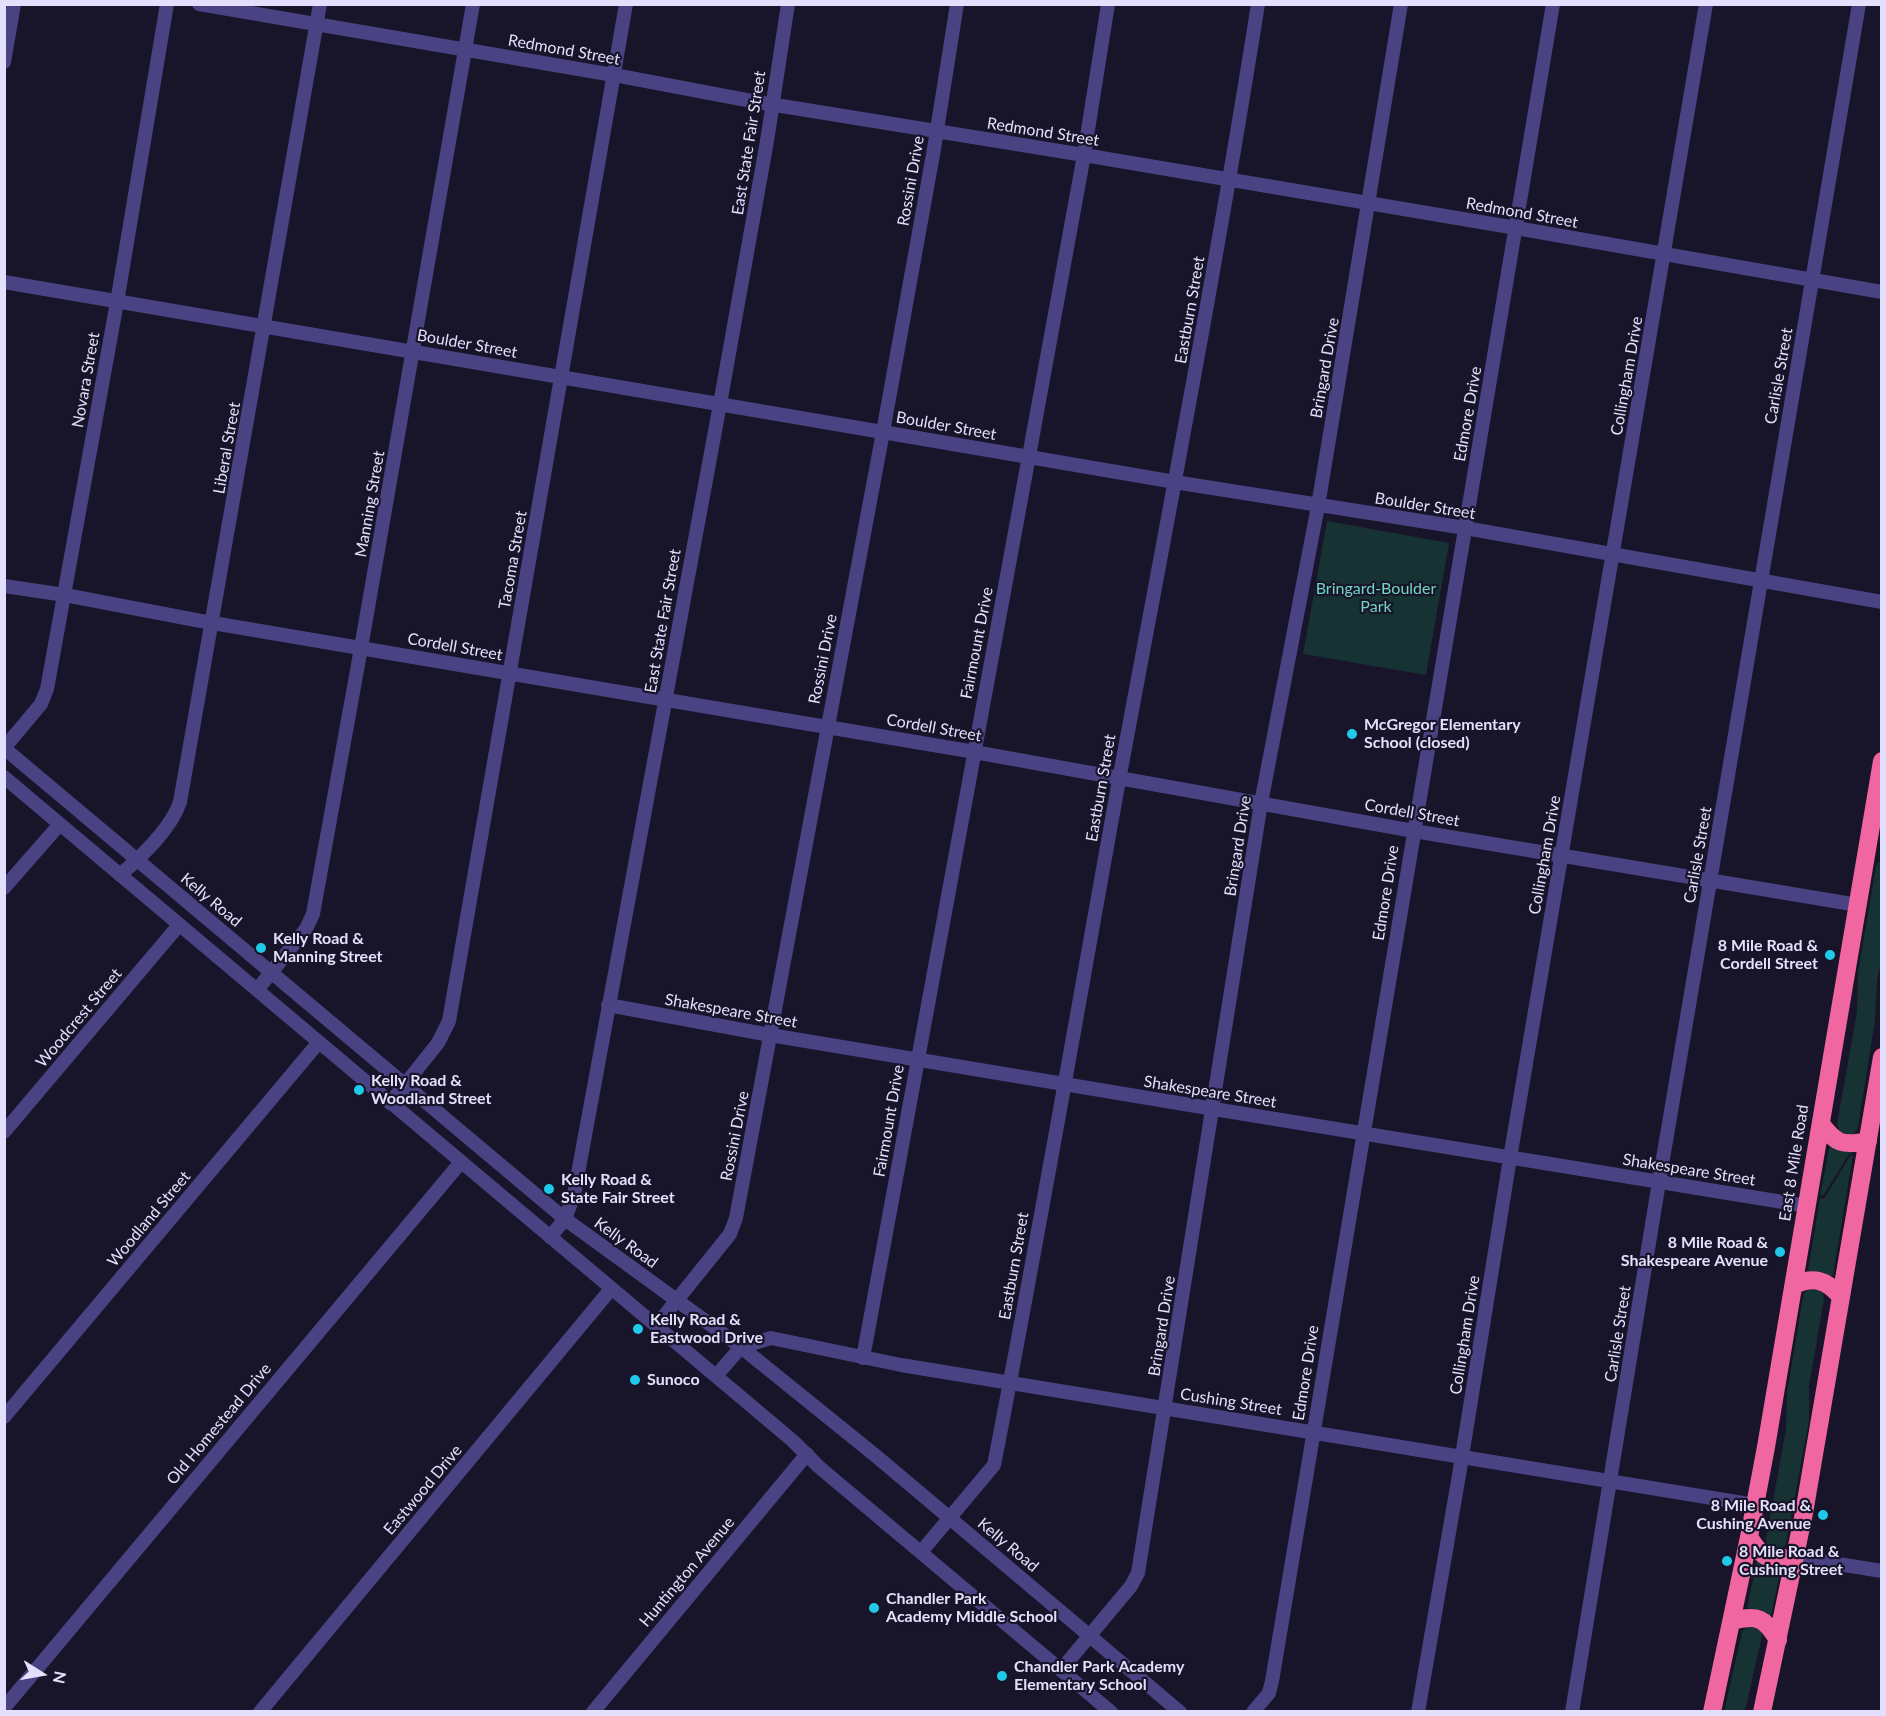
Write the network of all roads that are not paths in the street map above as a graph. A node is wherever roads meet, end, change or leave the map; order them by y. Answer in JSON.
{"nodes":[{"id":1,"x":14,"y":4,"type":"edge"},
{"id":2,"x":167,"y":4,"type":"edge"},
{"id":3,"x":199,"y":4,"type":"edge"},
{"id":4,"x":320,"y":4,"type":"edge"},
{"id":5,"x":472,"y":4,"type":"edge"},
{"id":6,"x":626,"y":4,"type":"edge"},
{"id":7,"x":788,"y":4,"type":"edge"},
{"id":8,"x":957,"y":4,"type":"edge"},
{"id":9,"x":1107,"y":4,"type":"edge"},
{"id":10,"x":1258,"y":4,"type":"edge"},
{"id":11,"x":1401,"y":4,"type":"edge"},
{"id":12,"x":1553,"y":4,"type":"edge"},
{"id":13,"x":1706,"y":4,"type":"edge"},
{"id":14,"x":1859,"y":4,"type":"edge"},
{"id":15,"x":317,"y":25,"type":"junction"},
{"id":16,"x":465,"y":50,"type":"junction"},
{"id":17,"x":4,"y":62,"type":"edge"},
{"id":18,"x":614,"y":76,"type":"junction"},
{"id":19,"x":772,"y":104,"type":"junction"},
{"id":20,"x":937,"y":132,"type":"junction"},
{"id":21,"x":1084,"y":155,"type":"junction"},
{"id":22,"x":1230,"y":180,"type":"junction"},
{"id":23,"x":1369,"y":203,"type":"junction"},
{"id":24,"x":1516,"y":228,"type":"junction"},
{"id":25,"x":1664,"y":254,"type":"junction"},
{"id":26,"x":1812,"y":279,"type":"junction"},
{"id":27,"x":4,"y":282,"type":"edge"},
{"id":28,"x":1881,"y":292,"type":"edge"},
{"id":29,"x":117,"y":302,"type":"junction"},
{"id":30,"x":264,"y":327,"type":"junction"},
{"id":31,"x":413,"y":352,"type":"junction"},
{"id":32,"x":562,"y":377,"type":"junction"},
{"id":33,"x":720,"y":404,"type":"junction"},
{"id":34,"x":883,"y":432,"type":"junction"},
{"id":35,"x":1029,"y":457,"type":"junction"},
{"id":36,"x":1176,"y":482,"type":"junction"},
{"id":37,"x":1318,"y":506,"type":"junction"},
{"id":38,"x":1466,"y":528,"type":"junction"},
{"id":39,"x":1613,"y":555,"type":"junction"},
{"id":40,"x":1761,"y":581,"type":"junction"},
{"id":41,"x":4,"y":586,"type":"edge"},
{"id":42,"x":65,"y":595,"type":"junction"},
{"id":43,"x":1881,"y":602,"type":"edge"},
{"id":44,"x":213,"y":623,"type":"junction"},
{"id":45,"x":361,"y":648,"type":"junction"},
{"id":46,"x":509,"y":674,"type":"junction"},
{"id":47,"x":665,"y":700,"type":"junction"},
{"id":48,"x":827,"y":726,"type":"junction"},
{"id":49,"x":5,"y":748,"type":"edge"},
{"id":50,"x":974,"y":752,"type":"junction"},
{"id":51,"x":1881,"y":769,"type":"edge"},
{"id":52,"x":4,"y":777,"type":"edge"},
{"id":53,"x":1119,"y":778,"type":"junction"},
{"id":54,"x":1262,"y":803,"type":"junction"},
{"id":55,"x":60,"y":824,"type":"junction"},
{"id":56,"x":1414,"y":831,"type":"junction"},
{"id":57,"x":1874,"y":854,"type":"edge"},
{"id":58,"x":1562,"y":855,"type":"junction"},
{"id":59,"x":138,"y":860,"type":"junction"},
{"id":60,"x":120,"y":875,"type":"junction"},
{"id":61,"x":1711,"y":880,"type":"junction"},
{"id":62,"x":4,"y":888,"type":"edge"},
{"id":63,"x":1858,"y":905,"type":"junction"},
{"id":64,"x":179,"y":925,"type":"junction"},
{"id":65,"x":272,"y":973,"type":"junction"},
{"id":66,"x":257,"y":990,"type":"junction"},
{"id":67,"x":608,"y":1005,"type":"junction"},
{"id":68,"x":770,"y":1035,"type":"junction"},
{"id":69,"x":318,"y":1042,"type":"junction"},
{"id":70,"x":1881,"y":1058,"type":"edge"},
{"id":71,"x":917,"y":1059,"type":"junction"},
{"id":72,"x":1064,"y":1084,"type":"junction"},
{"id":73,"x":405,"y":1086,"type":"junction"},
{"id":74,"x":390,"y":1103,"type":"junction"},
{"id":75,"x":1214,"y":1109,"type":"junction"},
{"id":76,"x":1821,"y":1124,"type":"junction"},
{"id":77,"x":4,"y":1132,"type":"edge"},
{"id":78,"x":1363,"y":1134,"type":"junction"},
{"id":79,"x":1875,"y":1142,"type":"edge"},
{"id":80,"x":1510,"y":1158,"type":"junction"},
{"id":81,"x":460,"y":1162,"type":"junction"},
{"id":82,"x":1659,"y":1182,"type":"junction"},
{"id":83,"x":1807,"y":1206,"type":"junction"},
{"id":84,"x":565,"y":1219,"type":"junction"},
{"id":85,"x":550,"y":1237,"type":"junction"},
{"id":86,"x":1794,"y":1285,"type":"junction"},
{"id":87,"x":611,"y":1289,"type":"junction"},
{"id":88,"x":1841,"y":1297,"type":"junction"},
{"id":89,"x":678,"y":1300,"type":"junction"},
{"id":90,"x":656,"y":1326,"type":"junction"},
{"id":91,"x":741,"y":1347,"type":"junction"},
{"id":92,"x":863,"y":1358,"type":"junction"},
{"id":93,"x":716,"y":1376,"type":"junction"},
{"id":94,"x":1010,"y":1383,"type":"junction"},
{"id":95,"x":1166,"y":1408,"type":"junction"},
{"id":96,"x":4,"y":1417,"type":"edge"},
{"id":97,"x":1313,"y":1433,"type":"junction"},
{"id":98,"x":807,"y":1454,"type":"junction"},
{"id":99,"x":1462,"y":1457,"type":"junction"},
{"id":100,"x":1611,"y":1481,"type":"junction"},
{"id":101,"x":1755,"y":1505,"type":"junction"},
{"id":102,"x":950,"y":1518,"type":"junction"},
{"id":103,"x":1749,"y":1537,"type":"junction"},
{"id":104,"x":921,"y":1552,"type":"junction"},
{"id":105,"x":1795,"y":1557,"type":"junction"},
{"id":106,"x":1881,"y":1571,"type":"edge"},
{"id":107,"x":1732,"y":1621,"type":"junction"},
{"id":108,"x":1090,"y":1636,"type":"junction"},
{"id":109,"x":1778,"y":1640,"type":"junction"},
{"id":110,"x":1061,"y":1670,"type":"junction"},
{"id":111,"x":4,"y":1708,"type":"edge"},
{"id":112,"x":260,"y":1712,"type":"edge"},
{"id":113,"x":593,"y":1712,"type":"edge"},
{"id":114,"x":1111,"y":1712,"type":"edge"},
{"id":115,"x":1179,"y":1712,"type":"edge"},
{"id":116,"x":1253,"y":1712,"type":"edge"},
{"id":117,"x":1418,"y":1712,"type":"edge"},
{"id":118,"x":1572,"y":1712,"type":"edge"},
{"id":119,"x":1712,"y":1712,"type":"edge"},
{"id":120,"x":1762,"y":1712,"type":"edge"}],
"edges":[{"from":1,"to":17,"type":"street"},
{"from":2,"to":29,"type":"street","name":"Novara Street"},
{"from":3,"to":15,"type":"street","name":"Redmond Street"},
{"from":4,"to":15,"type":"street","name":"Liberal Street"},
{"from":5,"to":16,"type":"street","name":"Manning Street"},
{"from":6,"to":18,"type":"street","name":"Tacoma Street"},
{"from":7,"to":19,"type":"street","name":"East State Fair Street"},
{"from":8,"to":20,"type":"street","name":"Rossini Drive"},
{"from":9,"to":21,"type":"street","name":"Fairmount Drive"},
{"from":10,"to":22,"type":"street","name":"Eastburn Street"},
{"from":11,"to":23,"type":"street","name":"Bringard Drive"},
{"from":12,"to":24,"type":"street","name":"Edmore Drive"},
{"from":13,"to":25,"type":"street","name":"Collingham Drive"},
{"from":14,"to":26,"type":"street","name":"Carlisle Street"},
{"from":15,"to":16,"type":"street","name":"Redmond Street"},
{"from":15,"to":30,"type":"street","name":"Liberal Street"},
{"from":16,"to":18,"type":"street","name":"Redmond Street"},
{"from":16,"to":31,"type":"street","name":"Manning Street"},
{"from":18,"to":19,"type":"street","name":"Redmond Street"},
{"from":18,"to":32,"type":"street","name":"Tacoma Street"},
{"from":19,"to":20,"type":"street","name":"Redmond Street"},
{"from":19,"to":33,"type":"street","name":"East State Fair Street"},
{"from":20,"to":21,"type":"street","name":"Redmond Street"},
{"from":20,"to":34,"type":"street","name":"Rossini Drive"},
{"from":21,"to":22,"type":"street","name":"Redmond Street"},
{"from":21,"to":35,"type":"street","name":"Fairmount Drive"},
{"from":22,"to":23,"type":"street","name":"Redmond Street"},
{"from":22,"to":36,"type":"street","name":"Eastburn Street"},
{"from":23,"to":24,"type":"street","name":"Redmond Street"},
{"from":23,"to":37,"type":"street","name":"Bringard Drive"},
{"from":24,"to":25,"type":"street","name":"Redmond Street"},
{"from":24,"to":38,"type":"street","name":"Edmore Drive"},
{"from":25,"to":26,"type":"street","name":"Redmond Street"},
{"from":25,"to":39,"type":"street","name":"Collingham Drive"},
{"from":26,"to":28,"type":"street","name":"Redmond Street"},
{"from":26,"to":40,"type":"street","name":"Carlisle Street"},
{"from":27,"to":29,"type":"street","name":"Boulder Street"},
{"from":29,"to":30,"type":"street","name":"Boulder Street"},
{"from":29,"to":42,"type":"street","name":"Novara Street"},
{"from":30,"to":31,"type":"street","name":"Boulder Street"},
{"from":30,"to":44,"type":"street","name":"Liberal Street"},
{"from":31,"to":32,"type":"street","name":"Boulder Street"},
{"from":31,"to":45,"type":"street","name":"Manning Street"},
{"from":32,"to":33,"type":"street","name":"Boulder Street"},
{"from":32,"to":46,"type":"street","name":"Tacoma Street"},
{"from":33,"to":34,"type":"street","name":"Boulder Street"},
{"from":33,"to":47,"type":"street","name":"East State Fair Street"},
{"from":34,"to":35,"type":"street","name":"Boulder Street"},
{"from":34,"to":48,"type":"street","name":"Rossini Drive"},
{"from":35,"to":36,"type":"street","name":"Boulder Street"},
{"from":35,"to":50,"type":"street","name":"Fairmount Drive"},
{"from":36,"to":37,"type":"street","name":"Boulder Street"},
{"from":36,"to":53,"type":"street","name":"Eastburn Street"},
{"from":37,"to":38,"type":"street","name":"Boulder Street"},
{"from":37,"to":54,"type":"street","name":"Bringard Drive"},
{"from":38,"to":39,"type":"street","name":"Boulder Street"},
{"from":38,"to":56,"type":"street","name":"Edmore Drive"},
{"from":39,"to":40,"type":"street","name":"Boulder Street"},
{"from":39,"to":58,"type":"street","name":"Collingham Drive"},
{"from":40,"to":43,"type":"street","name":"Boulder Street"},
{"from":40,"to":61,"type":"street","name":"Carlisle Street"},
{"from":41,"to":42,"type":"street","name":"Cordell Street"},
{"from":42,"to":44,"type":"street","name":"Cordell Street"},
{"from":42,"to":49,"type":"street","name":"Novara Street"},
{"from":44,"to":45,"type":"street","name":"Cordell Street"},
{"from":44,"to":59,"type":"street","name":"Liberal Street"},
{"from":45,"to":46,"type":"street","name":"Cordell Street"},
{"from":45,"to":65,"type":"street","name":"Manning Street"},
{"from":46,"to":47,"type":"street","name":"Cordell Street"},
{"from":46,"to":73,"type":"street","name":"Tacoma Street"},
{"from":47,"to":48,"type":"street","name":"Cordell Street"},
{"from":47,"to":67,"type":"street","name":"East State Fair Street"},
{"from":48,"to":50,"type":"street","name":"Cordell Street"},
{"from":48,"to":68,"type":"street","name":"Rossini Drive"},
{"from":49,"to":59,"type":"street","name":"Kelly Road"},
{"from":50,"to":53,"type":"street","name":"Cordell Street"},
{"from":50,"to":71,"type":"street","name":"Fairmount Drive"},
{"from":51,"to":57,"type":"highway","name":"East 8 Mile Road"},
{"from":52,"to":55,"type":"street"},
{"from":53,"to":54,"type":"street","name":"Cordell Street"},
{"from":53,"to":72,"type":"street","name":"Eastburn Street"},
{"from":54,"to":56,"type":"street","name":"Cordell Street"},
{"from":54,"to":75,"type":"street","name":"Bringard Drive"},
{"from":55,"to":60,"type":"street"},
{"from":55,"to":62,"type":"street"},
{"from":56,"to":58,"type":"street","name":"Cordell Street"},
{"from":56,"to":78,"type":"street","name":"Edmore Drive"},
{"from":57,"to":63,"type":"highway","name":"East 8 Mile Road"},
{"from":58,"to":61,"type":"street","name":"Cordell Street"},
{"from":58,"to":80,"type":"street","name":"Collingham Drive"},
{"from":59,"to":60,"type":"street","name":"Liberal Street"},
{"from":59,"to":65,"type":"street","name":"Kelly Road"},
{"from":60,"to":64,"type":"street"},
{"from":61,"to":63,"type":"street","name":"Cordell Street"},
{"from":61,"to":82,"type":"street","name":"Carlisle Street"},
{"from":63,"to":76,"type":"highway","name":"East 8 Mile Road"},
{"from":64,"to":66,"type":"street"},
{"from":64,"to":77,"type":"street","name":"Woodcrest Street"},
{"from":65,"to":66,"type":"street","name":"Manning Street"},
{"from":65,"to":73,"type":"street","name":"Kelly Road"},
{"from":66,"to":69,"type":"street"},
{"from":67,"to":68,"type":"street","name":"Shakespeare Street"},
{"from":67,"to":84,"type":"street","name":"East State Fair Street"},
{"from":68,"to":71,"type":"street","name":"Shakespeare Street"},
{"from":68,"to":89,"type":"street","name":"Rossini Drive"},
{"from":69,"to":74,"type":"street"},
{"from":69,"to":96,"type":"street","name":"Woodland Street"},
{"from":70,"to":79,"type":"highway"},
{"from":71,"to":72,"type":"street","name":"Shakespeare Street"},
{"from":71,"to":92,"type":"street","name":"Fairmount Drive"},
{"from":72,"to":75,"type":"street","name":"Shakespeare Street"},
{"from":72,"to":94,"type":"street","name":"Eastburn Street"},
{"from":73,"to":74,"type":"street","name":"Tacoma Street"},
{"from":73,"to":84,"type":"street","name":"Kelly Road"},
{"from":74,"to":81,"type":"street"},
{"from":75,"to":78,"type":"street","name":"Shakespeare Street"},
{"from":75,"to":95,"type":"street","name":"Bringard Drive"},
{"from":76,"to":79,"type":"highway"},
{"from":76,"to":83,"type":"highway","name":"East 8 Mile Road"},
{"from":78,"to":80,"type":"street","name":"Shakespeare Street"},
{"from":78,"to":97,"type":"street","name":"Edmore Drive"},
{"from":79,"to":88,"type":"highway"},
{"from":80,"to":82,"type":"street","name":"Shakespeare Street"},
{"from":80,"to":99,"type":"street","name":"Collingham Drive"},
{"from":81,"to":85,"type":"street"},
{"from":81,"to":111,"type":"street","name":"Old Homestead Drive"},
{"from":82,"to":83,"type":"street","name":"Shakespeare Street"},
{"from":82,"to":100,"type":"street","name":"Carlisle Street"},
{"from":83,"to":86,"type":"highway","name":"East 8 Mile Road"},
{"from":84,"to":85,"type":"street","name":"East State Fair Street"},
{"from":84,"to":89,"type":"street","name":"Kelly Road"},
{"from":85,"to":87,"type":"street"},
{"from":86,"to":88,"type":"highway"},
{"from":86,"to":101,"type":"highway","name":"East 8 Mile Road"},
{"from":87,"to":90,"type":"street"},
{"from":87,"to":112,"type":"street","name":"Eastwood Drive"},
{"from":88,"to":105,"type":"highway"},
{"from":89,"to":90,"type":"street","name":"Rossini Drive"},
{"from":89,"to":91,"type":"street","name":"Kelly Road"},
{"from":90,"to":93,"type":"street"},
{"from":91,"to":92,"type":"street","name":"Cushing Street"},
{"from":91,"to":93,"type":"street"},
{"from":91,"to":102,"type":"street","name":"Kelly Road"},
{"from":92,"to":94,"type":"street","name":"Cushing Street"},
{"from":93,"to":98,"type":"street"},
{"from":94,"to":95,"type":"street","name":"Cushing Street"},
{"from":94,"to":102,"type":"street","name":"Eastburn Street"},
{"from":95,"to":97,"type":"street","name":"Cushing Street"},
{"from":95,"to":108,"type":"street","name":"Bringard Drive"},
{"from":97,"to":99,"type":"street","name":"Cushing Street"},
{"from":97,"to":116,"type":"street","name":"Edmore Drive"},
{"from":98,"to":104,"type":"street"},
{"from":98,"to":113,"type":"street","name":"Huntington Avenue"},
{"from":99,"to":100,"type":"street","name":"Cushing Street"},
{"from":99,"to":117,"type":"street","name":"Collingham Drive"},
{"from":100,"to":101,"type":"street","name":"Cushing Street"},
{"from":100,"to":118,"type":"street","name":"Carlisle Street"},
{"from":101,"to":103,"type":"highway","name":"East 8 Mile Road"},
{"from":102,"to":104,"type":"street","name":"Eastburn Street"},
{"from":102,"to":108,"type":"street","name":"Kelly Road"},
{"from":103,"to":105,"type":"highway"},
{"from":103,"to":107,"type":"highway","name":"East 8 Mile Road"},
{"from":104,"to":110,"type":"street"},
{"from":105,"to":106,"type":"street"},
{"from":105,"to":109,"type":"highway"},
{"from":107,"to":109,"type":"highway"},
{"from":107,"to":119,"type":"highway","name":"East 8 Mile Road"},
{"from":108,"to":110,"type":"street","name":"Bringard Drive"},
{"from":108,"to":115,"type":"street","name":"Kelly Road"},
{"from":109,"to":120,"type":"highway"},
{"from":110,"to":114,"type":"street"}]}
